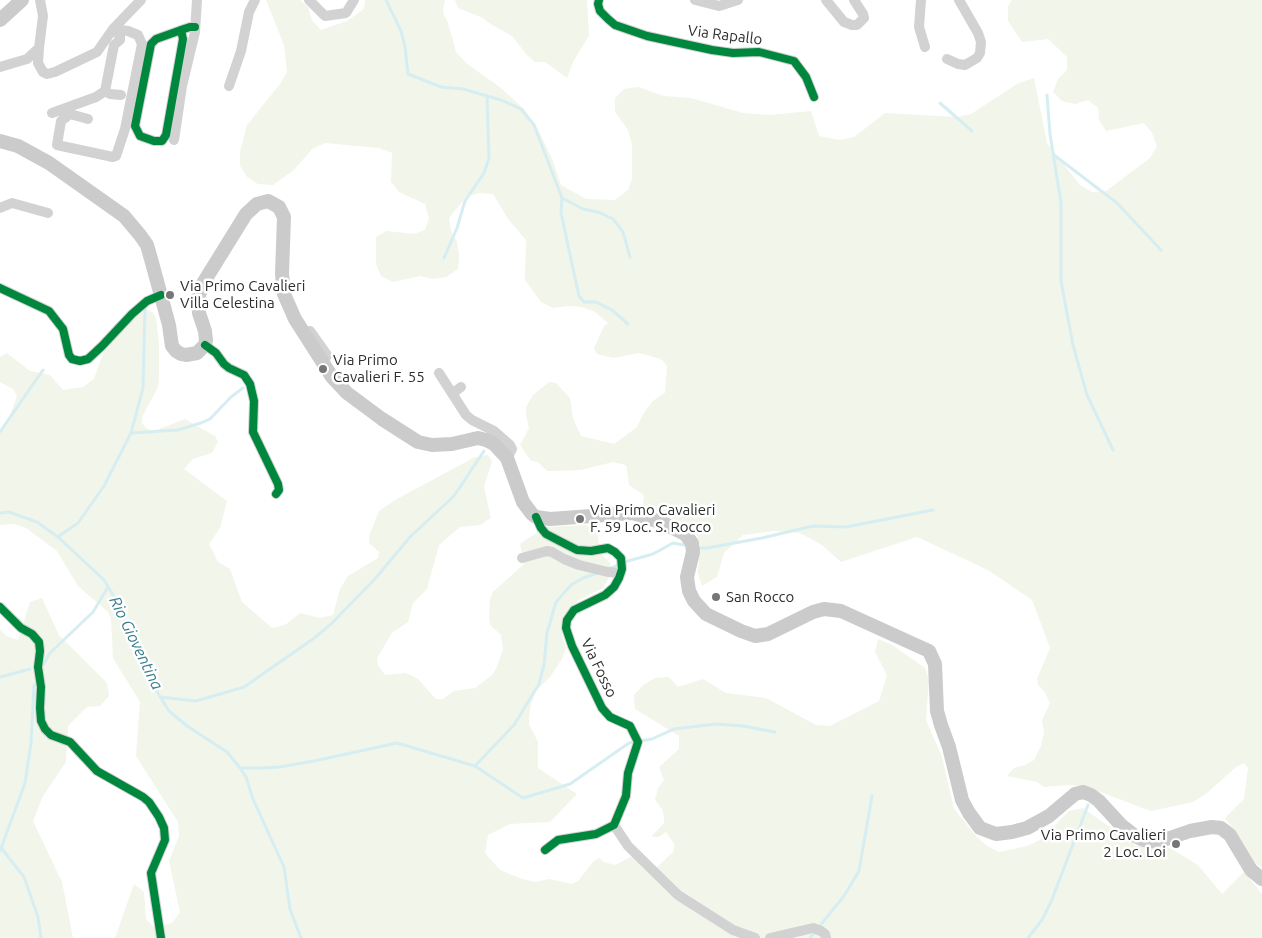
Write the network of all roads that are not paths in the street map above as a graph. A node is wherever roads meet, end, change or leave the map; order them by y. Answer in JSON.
{"nodes":[{"id":1,"x":22,"y":0,"type":"edge"},
{"id":2,"x":40,"y":0,"type":"edge"},
{"id":3,"x":141,"y":0,"type":"edge"},
{"id":4,"x":197,"y":0,"type":"edge"},
{"id":5,"x":254,"y":0,"type":"edge"},
{"id":6,"x":309,"y":0,"type":"edge"},
{"id":7,"x":354,"y":0,"type":"edge"},
{"id":8,"x":599,"y":0,"type":"edge"},
{"id":9,"x":696,"y":0,"type":"edge"},
{"id":10,"x":738,"y":0,"type":"edge"},
{"id":11,"x":826,"y":0,"type":"edge"},
{"id":12,"x":854,"y":0,"type":"edge"},
{"id":13,"x":921,"y":0,"type":"edge"},
{"id":14,"x":959,"y":0,"type":"edge"},
{"id":15,"x":0,"y":20,"type":"edge"},
{"id":16,"x":195,"y":27,"type":"junction"},
{"id":17,"x":113,"y":28,"type":"junction"},
{"id":18,"x":181,"y":30,"type":"junction"},
{"id":19,"x":925,"y":47,"type":"dead end"},
{"id":20,"x":38,"y":48,"type":"junction"},
{"id":21,"x":947,"y":59,"type":"dead end"},
{"id":22,"x":0,"y":67,"type":"edge"},
{"id":23,"x":229,"y":86,"type":"dead end"},
{"id":24,"x":105,"y":91,"type":"junction"},
{"id":25,"x":121,"y":95,"type":"dead end"},
{"id":26,"x":814,"y":97,"type":"dead end"},
{"id":27,"x":52,"y":113,"type":"dead end"},
{"id":28,"x":88,"y":119,"type":"dead end"},
{"id":29,"x":174,"y":140,"type":"dead end"},
{"id":30,"x":0,"y":141,"type":"edge"},
{"id":31,"x":0,"y":208,"type":"edge"},
{"id":32,"x":48,"y":213,"type":"dead end"},
{"id":33,"x":0,"y":288,"type":"edge"},
{"id":34,"x":161,"y":295,"type":"junction"},
{"id":35,"x":310,"y":331,"type":"dead end"},
{"id":36,"x":205,"y":346,"type":"junction"},
{"id":37,"x":323,"y":365,"type":"junction"},
{"id":38,"x":439,"y":373,"type":"dead end"},
{"id":39,"x":507,"y":458,"type":"junction"},
{"id":40,"x":276,"y":494,"type":"dead end"},
{"id":41,"x":536,"y":517,"type":"junction"},
{"id":42,"x":522,"y":558,"type":"dead end"},
{"id":43,"x":621,"y":573,"type":"junction"},
{"id":44,"x":0,"y":607,"type":"edge"},
{"id":45,"x":614,"y":825,"type":"junction"},
{"id":46,"x":545,"y":850,"type":"dead end"},
{"id":47,"x":1262,"y":879,"type":"edge"},
{"id":48,"x":161,"y":938,"type":"edge"},
{"id":49,"x":755,"y":938,"type":"edge"},
{"id":50,"x":770,"y":938,"type":"edge"},
{"id":51,"x":826,"y":938,"type":"edge"}],
"edges":[{"from":1,"to":15,"type":"main road"},
{"from":2,"to":20,"type":"street"},
{"from":3,"to":17,"type":"street"},
{"from":4,"to":16,"type":"street"},
{"from":5,"to":23,"type":"street"},
{"from":6,"to":7,"type":"street"},
{"from":8,"to":26,"type":"street","name":"Via Rapallo"},
{"from":9,"to":10,"type":"street","name":"Via Rapallo"},
{"from":11,"to":12,"type":"street"},
{"from":13,"to":19,"type":"street"},
{"from":14,"to":21,"type":"street"},
{"from":16,"to":18,"type":"street"},
{"from":16,"to":29,"type":"street"},
{"from":17,"to":20,"type":"street"},
{"from":17,"to":24,"type":"street"},
{"from":17,"to":28,"type":"street"},
{"from":18,"to":18,"type":"street"},
{"from":20,"to":22,"type":"street"},
{"from":24,"to":25,"type":"street"},
{"from":24,"to":27,"type":"street"},
{"from":30,"to":34,"type":"main road"},
{"from":31,"to":32,"type":"street"},
{"from":33,"to":34,"type":"street"},
{"from":34,"to":36,"type":"main road"},
{"from":35,"to":37,"type":"street"},
{"from":36,"to":37,"type":"main road"},
{"from":36,"to":40,"type":"street"},
{"from":37,"to":39,"type":"main road"},
{"from":38,"to":39,"type":"street"},
{"from":39,"to":41,"type":"main road"},
{"from":41,"to":43,"type":"street"},
{"from":41,"to":47,"type":"main road"},
{"from":42,"to":43,"type":"street"},
{"from":43,"to":45,"type":"street","name":"Via Fosso"},
{"from":44,"to":48,"type":"street"},
{"from":45,"to":46,"type":"street"},
{"from":45,"to":49,"type":"street"},
{"from":50,"to":51,"type":"street"}]}
